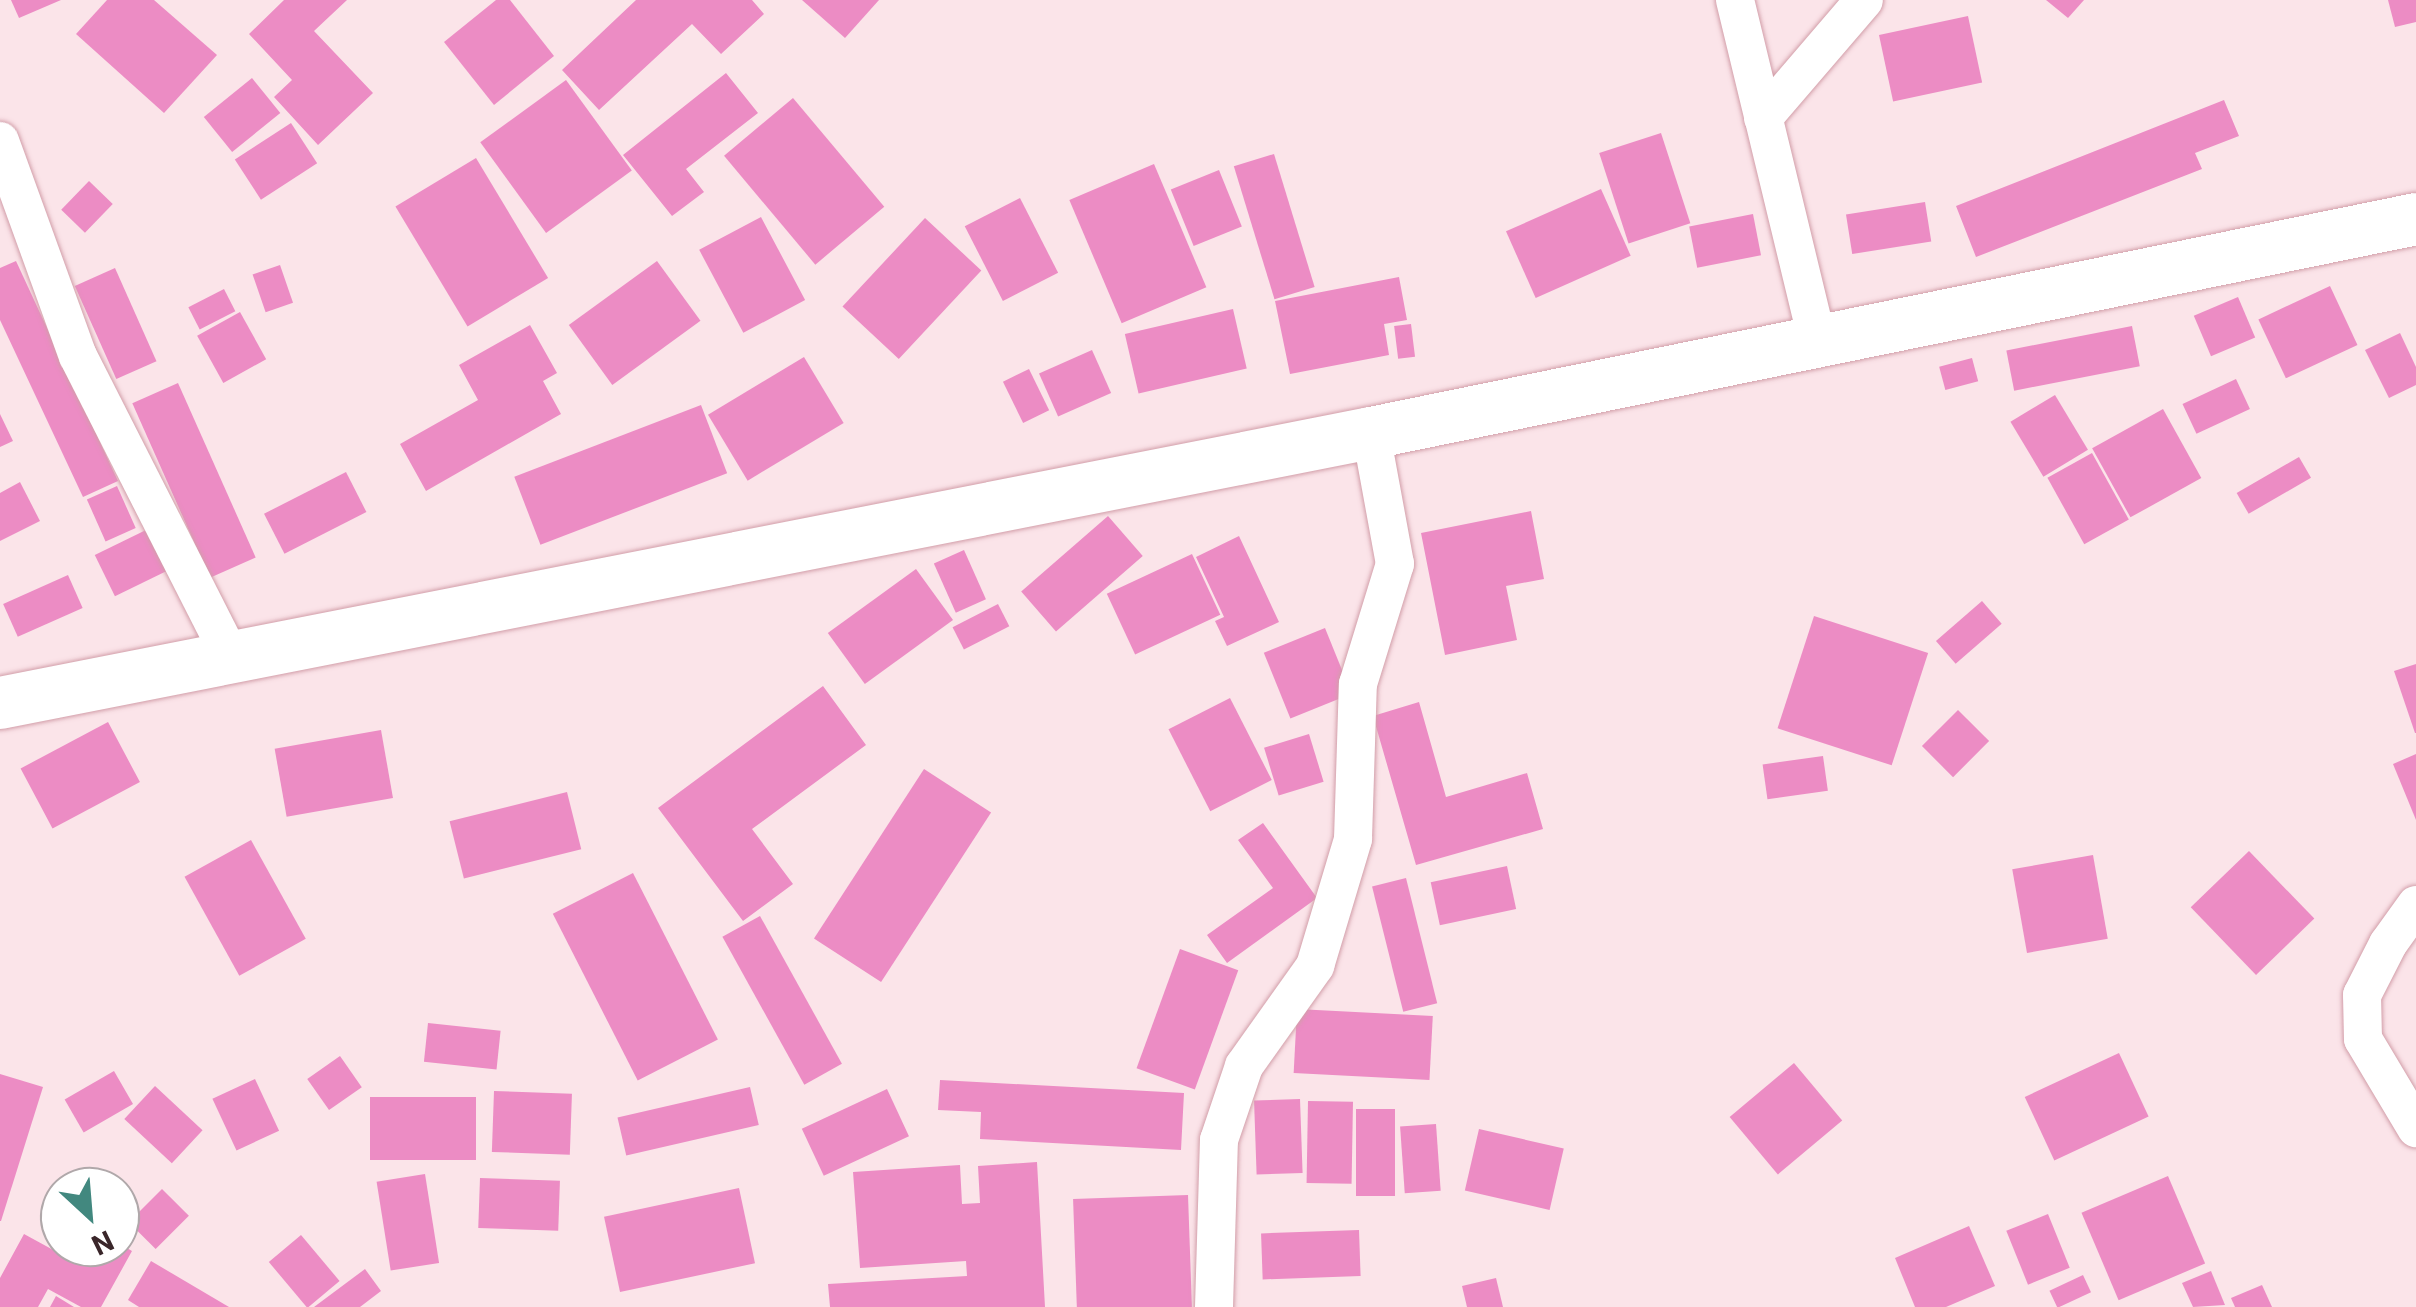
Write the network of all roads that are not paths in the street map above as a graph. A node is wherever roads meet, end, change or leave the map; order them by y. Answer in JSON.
{"nodes":[{"id":1,"x":1734,"y":0,"type":"edge"},
{"id":2,"x":1864,"y":0,"type":"edge"},
{"id":3,"x":1763,"y":118,"type":"junction"},
{"id":4,"x":0,"y":141,"type":"edge"},
{"id":5,"x":2414,"y":224,"type":"edge"},
{"id":6,"x":1818,"y":339,"type":"junction"},
{"id":7,"x":1372,"y":432,"type":"junction"},
{"id":8,"x":230,"y":656,"type":"junction"},
{"id":9,"x":0,"y":703,"type":"edge"},
{"id":10,"x":2416,"y":905,"type":"edge"},
{"id":11,"x":2416,"y":1128,"type":"edge"},
{"id":12,"x":1214,"y":1307,"type":"edge"}],
"edges":[{"from":1,"to":3,"type":"street"},
{"from":2,"to":3,"type":"street"},
{"from":3,"to":6,"type":"street"},
{"from":4,"to":8,"type":"street"},
{"from":5,"to":6,"type":"main road"},
{"from":6,"to":7,"type":"main road"},
{"from":7,"to":8,"type":"main road"},
{"from":7,"to":12,"type":"street"},
{"from":8,"to":9,"type":"main road"},
{"from":10,"to":11,"type":"street"}]}
